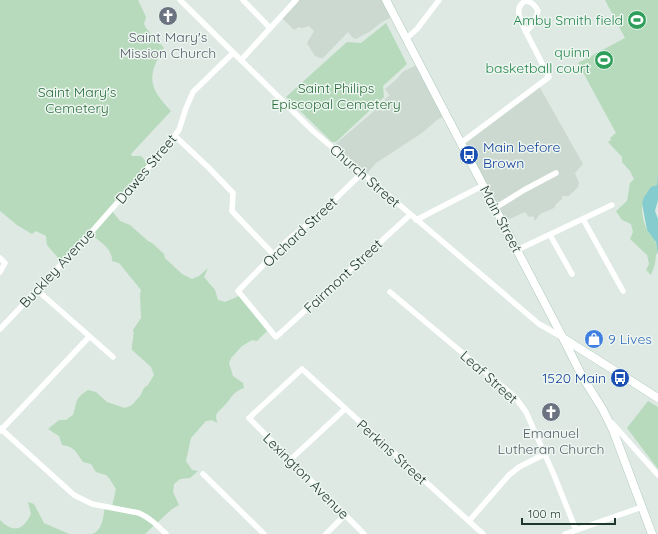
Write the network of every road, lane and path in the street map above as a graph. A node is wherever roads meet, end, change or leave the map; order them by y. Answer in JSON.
{"nodes":[{"id":1,"x":180,"y":0,"type":"edge"},
{"id":2,"x":243,"y":0,"type":"edge"},
{"id":3,"x":296,"y":0,"type":"edge"},
{"id":4,"x":386,"y":0,"type":"edge"},
{"id":5,"x":439,"y":0,"type":"edge"},
{"id":6,"x":270,"y":28,"type":"junction"},
{"id":7,"x":526,"y":32,"type":"junction"},
{"id":8,"x":406,"y":39,"type":"junction"},
{"id":9,"x":233,"y":53,"type":"junction"},
{"id":10,"x":241,"y":60,"type":"junction"},
{"id":11,"x":175,"y":136,"type":"junction"},
{"id":12,"x":462,"y":143,"type":"junction"},
{"id":13,"x":362,"y":173,"type":"junction"},
{"id":14,"x":556,"y":173,"type":"dead end"},
{"id":15,"x":484,"y":185,"type":"junction"},
{"id":16,"x":612,"y":205,"type":"dead end"},
{"id":17,"x":114,"y":208,"type":"joint"},
{"id":18,"x":495,"y":208,"type":"junction"},
{"id":19,"x":410,"y":215,"type":"junction"},
{"id":20,"x":583,"y":219,"type":"junction"},
{"id":21,"x":416,"y":220,"type":"junction"},
{"id":22,"x":550,"y":235,"type":"junction"},
{"id":23,"x":517,"y":250,"type":"junction"},
{"id":24,"x":274,"y":255,"type":"junction"},
{"id":25,"x":0,"y":258,"type":"edge"},
{"id":26,"x":0,"y":272,"type":"edge"},
{"id":27,"x":572,"y":274,"type":"dead end"},
{"id":28,"x":37,"y":290,"type":"junction"},
{"id":29,"x":238,"y":291,"type":"joint"},
{"id":30,"x":623,"y":291,"type":"dead end"},
{"id":31,"x":390,"y":292,"type":"dead end"},
{"id":32,"x":0,"y":328,"type":"edge"},
{"id":33,"x":89,"y":337,"type":"junction"},
{"id":34,"x":563,"y":338,"type":"junction"},
{"id":35,"x":113,"y":358,"type":"dead end"},
{"id":36,"x":658,"y":398,"type":"edge"},
{"id":37,"x":345,"y":409,"type":"junction"},
{"id":38,"x":607,"y":417,"type":"junction"},
{"id":39,"x":249,"y":418,"type":"joint"},
{"id":40,"x":0,"y":430,"type":"edge"},
{"id":41,"x":544,"y":454,"type":"junction"},
{"id":42,"x":290,"y":460,"type":"junction"},
{"id":43,"x":203,"y":474,"type":"dead end"},
{"id":44,"x":658,"y":475,"type":"edge"},
{"id":45,"x":642,"y":507,"type":"junction"},
{"id":46,"x":345,"y":514,"type":"junction"},
{"id":47,"x":468,"y":521,"type":"junction"},
{"id":48,"x":576,"y":530,"type":"junction"},
{"id":49,"x":166,"y":534,"type":"edge"},
{"id":50,"x":264,"y":534,"type":"edge"},
{"id":51,"x":326,"y":534,"type":"edge"},
{"id":52,"x":364,"y":534,"type":"edge"},
{"id":53,"x":483,"y":534,"type":"edge"},
{"id":54,"x":564,"y":534,"type":"edge"},
{"id":55,"x":652,"y":534,"type":"edge"}],
"edges":[{"from":1,"to":9,"type":"street","name":"Church Street"},
{"from":2,"to":6,"type":"street"},
{"from":3,"to":6,"type":"street"},
{"from":4,"to":8,"type":"main road","name":"Main Street"},
{"from":5,"to":8,"type":"street"},
{"from":6,"to":10,"type":"street"},
{"from":7,"to":7,"type":"street"},
{"from":7,"to":12,"type":"street"},
{"from":8,"to":12,"type":"main road","name":"Main Street"},
{"from":9,"to":10,"type":"street","name":"Church Street"},
{"from":9,"to":11,"type":"street","name":"Dawes Street"},
{"from":10,"to":13,"type":"street","name":"Church Street"},
{"from":11,"to":17,"type":"street","name":"Dawes Street"},
{"from":11,"to":24,"type":"street"},
{"from":12,"to":15,"type":"main road","name":"Main Street"},
{"from":13,"to":19,"type":"street","name":"Church Street"},
{"from":13,"to":24,"type":"street","name":"Orchard Street"},
{"from":14,"to":18,"type":"street"},
{"from":15,"to":18,"type":"main road","name":"Main Street"},
{"from":15,"to":21,"type":"street"},
{"from":16,"to":20,"type":"street"},
{"from":17,"to":28,"type":"street","name":"Buckley Avenue"},
{"from":18,"to":23,"type":"main road","name":"Main Street"},
{"from":19,"to":21,"type":"street","name":"Church Street"},
{"from":19,"to":29,"type":"street","name":"Fairmont Street"},
{"from":20,"to":22,"type":"street"},
{"from":20,"to":30,"type":"street"},
{"from":21,"to":34,"type":"street","name":"Church Street"},
{"from":22,"to":23,"type":"street"},
{"from":22,"to":27,"type":"street"},
{"from":23,"to":34,"type":"main road","name":"Main Street"},
{"from":24,"to":29,"type":"street","name":"Orchard Street"},
{"from":25,"to":26,"type":"street"},
{"from":28,"to":32,"type":"street","name":"Buckley Avenue"},
{"from":28,"to":33,"type":"street"},
{"from":31,"to":41,"type":"street","name":"Leaf Street"},
{"from":33,"to":35,"type":"street"},
{"from":33,"to":40,"type":"street"},
{"from":34,"to":36,"type":"main road"},
{"from":34,"to":38,"type":"main road","name":"Main Street"},
{"from":37,"to":39,"type":"street","name":"Perkins Street"},
{"from":37,"to":42,"type":"street"},
{"from":37,"to":47,"type":"street","name":"Perkins Street"},
{"from":38,"to":44,"type":"street"},
{"from":38,"to":45,"type":"main road","name":"Main Street"},
{"from":39,"to":42,"type":"street","name":"Lexington Avenue"},
{"from":40,"to":49,"type":"street"},
{"from":41,"to":47,"type":"street"},
{"from":41,"to":48,"type":"street","name":"Leaf Street"},
{"from":42,"to":46,"type":"street","name":"Lexington Avenue"},
{"from":43,"to":50,"type":"street"},
{"from":45,"to":48,"type":"street"},
{"from":45,"to":55,"type":"main road","name":"Main Street"},
{"from":46,"to":51,"type":"street"},
{"from":46,"to":52,"type":"street","name":"Lexington Avenue"},
{"from":47,"to":53,"type":"street","name":"Perkins Street"},
{"from":48,"to":54,"type":"street"}]}
